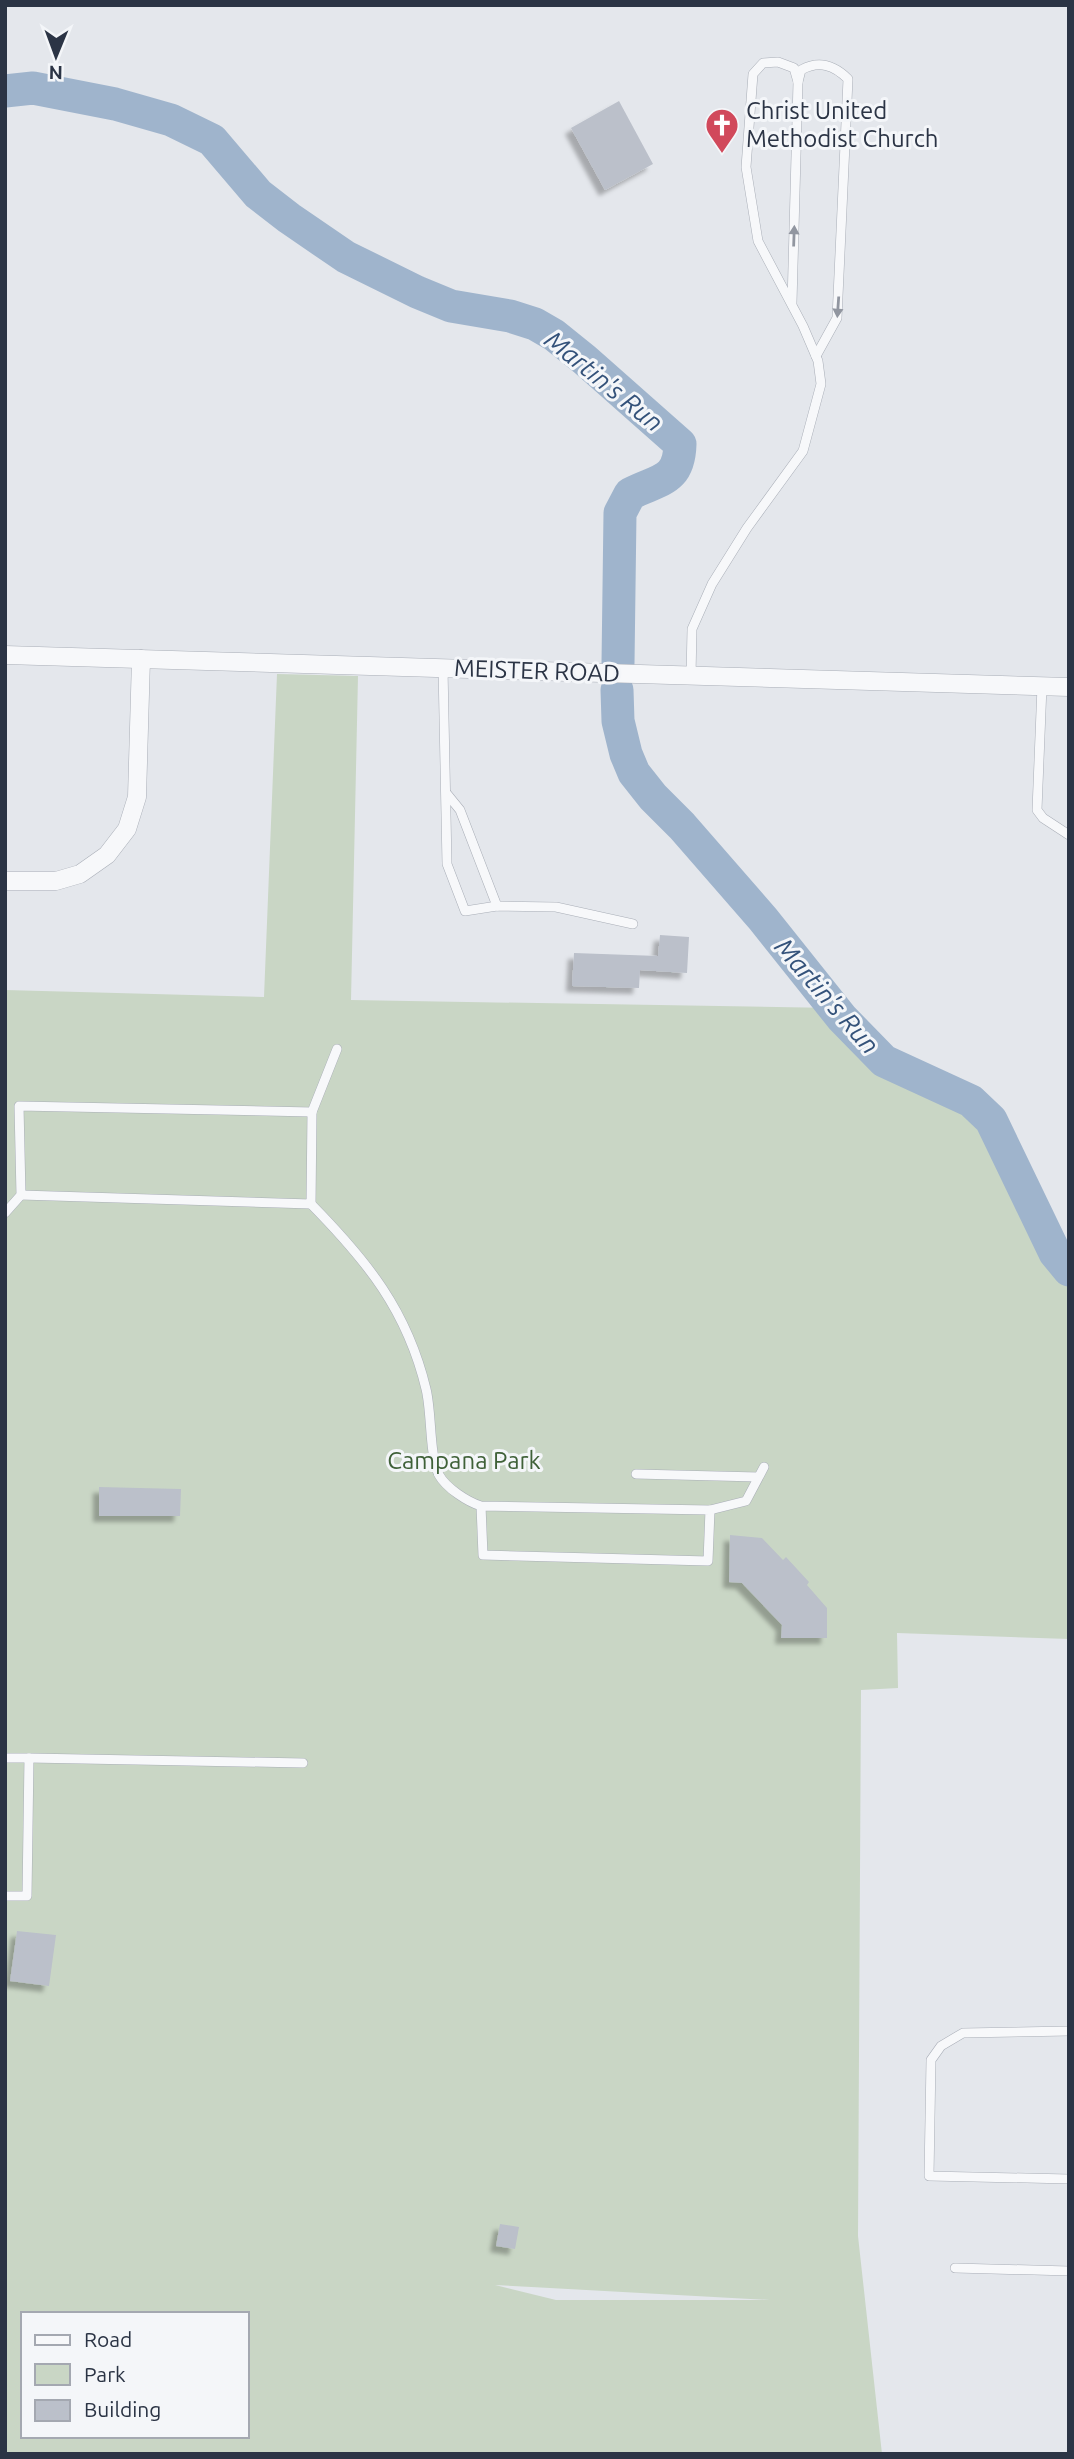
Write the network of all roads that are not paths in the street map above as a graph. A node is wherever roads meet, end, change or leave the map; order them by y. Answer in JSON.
{"nodes":[{"id":1,"x":798,"y":82,"type":"junction"},
{"id":2,"x":792,"y":304,"type":"junction"},
{"id":3,"x":816,"y":356,"type":"junction"},
{"id":4,"x":5,"y":655,"type":"edge"},
{"id":5,"x":141,"y":659,"type":"junction"},
{"id":6,"x":443,"y":668,"type":"junction"},
{"id":7,"x":691,"y":676,"type":"junction"},
{"id":8,"x":1042,"y":686,"type":"junction"},
{"id":9,"x":1069,"y":687,"type":"edge"},
{"id":10,"x":446,"y":793,"type":"junction"},
{"id":11,"x":1069,"y":835,"type":"edge"},
{"id":12,"x":5,"y":881,"type":"edge"},
{"id":13,"x":498,"y":906,"type":"junction"},
{"id":14,"x":633,"y":924,"type":"dead end"},
{"id":15,"x":337,"y":1049,"type":"dead end"},
{"id":16,"x":312,"y":1111,"type":"junction"},
{"id":17,"x":22,"y":1195,"type":"junction"},
{"id":18,"x":312,"y":1204,"type":"junction"},
{"id":19,"x":5,"y":1213,"type":"edge"},
{"id":20,"x":764,"y":1467,"type":"dead end"},
{"id":21,"x":636,"y":1474,"type":"dead end"},
{"id":22,"x":758,"y":1477,"type":"junction"},
{"id":23,"x":481,"y":1506,"type":"junction"},
{"id":24,"x":710,"y":1510,"type":"junction"},
{"id":25,"x":5,"y":1758,"type":"edge"},
{"id":26,"x":30,"y":1758,"type":"junction"},
{"id":27,"x":303,"y":1763,"type":"dead end"},
{"id":28,"x":5,"y":1896,"type":"edge"},
{"id":29,"x":1069,"y":2031,"type":"edge"},
{"id":30,"x":1069,"y":2179,"type":"edge"},
{"id":31,"x":955,"y":2268,"type":"dead end"},
{"id":32,"x":1069,"y":2271,"type":"edge"}],
"edges":[{"from":2,"to":1,"type":"lane","one_way":true},
{"from":1,"to":2,"type":"lane"},
{"from":1,"to":3,"type":"lane","one_way":true},
{"from":2,"to":3,"type":"lane"},
{"from":3,"to":7,"type":"lane"},
{"from":4,"to":5,"type":"street","name":"MEISTER ROAD"},
{"from":5,"to":6,"type":"street","name":"MEISTER ROAD"},
{"from":5,"to":12,"type":"street"},
{"from":6,"to":7,"type":"street","name":"MEISTER ROAD"},
{"from":6,"to":10,"type":"lane"},
{"from":7,"to":8,"type":"street","name":"MEISTER ROAD"},
{"from":8,"to":9,"type":"street","name":"MEISTER ROAD"},
{"from":8,"to":11,"type":"lane"},
{"from":10,"to":13,"type":"lane"},
{"from":10,"to":13,"type":"lane"},
{"from":13,"to":14,"type":"lane"},
{"from":15,"to":16,"type":"lane"},
{"from":16,"to":17,"type":"lane"},
{"from":16,"to":18,"type":"lane"},
{"from":17,"to":18,"type":"lane"},
{"from":17,"to":19,"type":"lane"},
{"from":18,"to":23,"type":"lane"},
{"from":20,"to":22,"type":"lane"},
{"from":21,"to":22,"type":"lane"},
{"from":22,"to":24,"type":"lane"},
{"from":23,"to":24,"type":"lane"},
{"from":23,"to":24,"type":"lane"},
{"from":25,"to":26,"type":"lane"},
{"from":26,"to":27,"type":"lane"},
{"from":26,"to":28,"type":"lane"},
{"from":29,"to":30,"type":"lane"},
{"from":31,"to":32,"type":"lane"}]}
